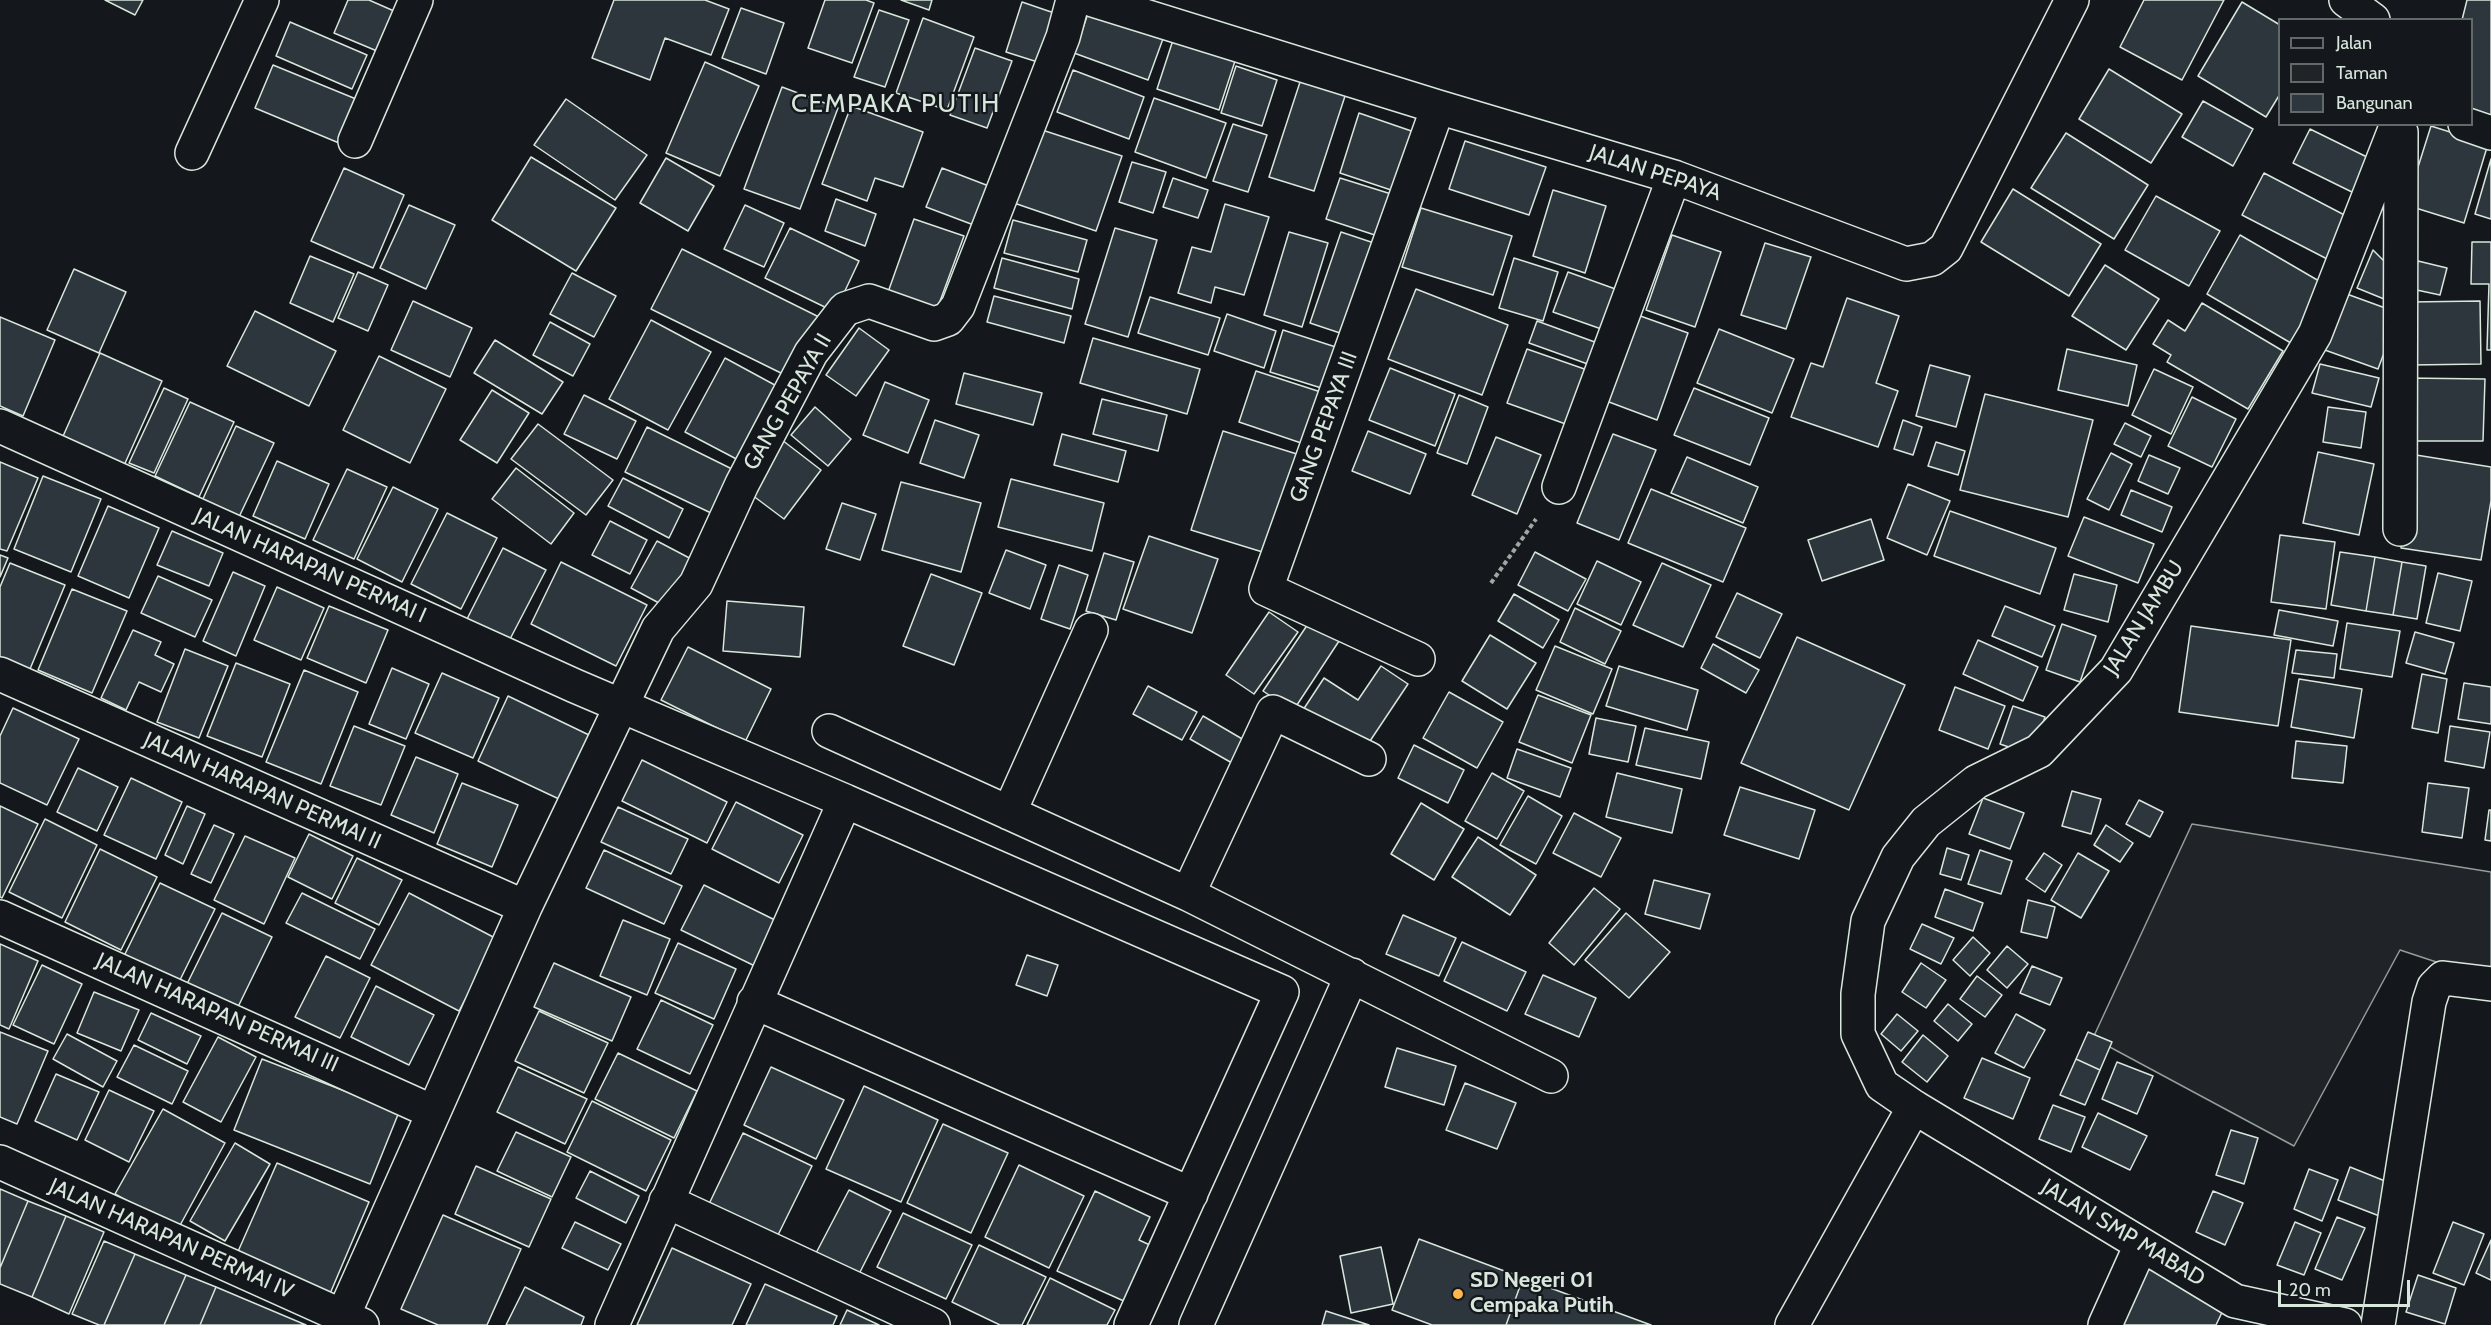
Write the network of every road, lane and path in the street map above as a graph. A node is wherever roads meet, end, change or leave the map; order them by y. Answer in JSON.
{"nodes":[{"id":1,"x":262,"y":0,"type":"edge"},
{"id":2,"x":416,"y":0,"type":"edge"},
{"id":3,"x":1073,"y":0,"type":"edge"},
{"id":4,"x":1093,"y":0,"type":"edge"},
{"id":5,"x":2072,"y":0,"type":"edge"},
{"id":6,"x":2346,"y":0,"type":"edge"},
{"id":7,"x":2390,"y":0,"type":"edge"},
{"id":8,"x":2370,"y":18,"type":"edge"},
{"id":9,"x":2385,"y":18,"type":"edge"},
{"id":10,"x":1438,"y":107,"type":"junction"},
{"id":11,"x":2398,"y":126,"type":"edge"},
{"id":12,"x":2399,"y":126,"type":"edge"},
{"id":13,"x":2471,"y":126,"type":"edge"},
{"id":14,"x":2491,"y":133,"type":"edge"},
{"id":15,"x":355,"y":141,"type":"dead end"},
{"id":16,"x":192,"y":153,"type":"dead end"},
{"id":17,"x":1674,"y":177,"type":"junction"},
{"id":18,"x":0,"y":426,"type":"edge"},
{"id":19,"x":1558,"y":487,"type":"joint"},
{"id":20,"x":2400,"y":529,"type":"dead end"},
{"id":21,"x":1491,"y":583,"type":"dead end"},
{"id":22,"x":1091,"y":630,"type":"dead end"},
{"id":23,"x":1418,"y":659,"type":"dead end"},
{"id":24,"x":0,"y":674,"type":"edge"},
{"id":25,"x":620,"y":704,"type":"junction"},
{"id":26,"x":829,"y":731,"type":"dead end"},
{"id":27,"x":1369,"y":759,"type":"dead end"},
{"id":28,"x":844,"y":801,"type":"junction"},
{"id":29,"x":1009,"y":813,"type":"junction"},
{"id":30,"x":1188,"y":894,"type":"junction"},
{"id":31,"x":525,"y":908,"type":"junction"},
{"id":32,"x":0,"y":916,"type":"edge"},
{"id":33,"x":1352,"y":975,"type":"junction"},
{"id":34,"x":2491,"y":984,"type":"edge"},
{"id":35,"x":754,"y":1002,"type":"junction"},
{"id":36,"x":1551,"y":1076,"type":"dead end"},
{"id":37,"x":1914,"y":1107,"type":"junction"},
{"id":38,"x":433,"y":1112,"type":"junction"},
{"id":39,"x":0,"y":1162,"type":"edge"},
{"id":40,"x":1191,"y":1194,"type":"junction"},
{"id":41,"x":666,"y":1201,"type":"junction"},
{"id":42,"x":2141,"y":1245,"type":"junction"},
{"id":43,"x":2231,"y":1313,"type":"edge"},
{"id":44,"x":348,"y":1322,"type":"edge"},
{"id":45,"x":612,"y":1325,"type":"edge"},
{"id":46,"x":933,"y":1325,"type":"edge"},
{"id":47,"x":1131,"y":1325,"type":"edge"},
{"id":48,"x":1196,"y":1325,"type":"edge"},
{"id":49,"x":1792,"y":1325,"type":"edge"},
{"id":50,"x":2105,"y":1325,"type":"edge"},
{"id":51,"x":2345,"y":1325,"type":"edge"},
{"id":52,"x":2378,"y":1325,"type":"edge"}],
"edges":[{"from":1,"to":16,"type":"street"},
{"from":2,"to":15,"type":"street"},
{"from":3,"to":25,"type":"street","name":"GANG PEPAYA II"},
{"from":4,"to":10,"type":"street","name":"JALAN PEPAYA"},
{"from":5,"to":17,"type":"street","name":"JALAN PEPAYA"},
{"from":6,"to":8,"type":"street"},
{"from":7,"to":9,"type":"street"},
{"from":10,"to":17,"type":"street","name":"JALAN PEPAYA"},
{"from":10,"to":23,"type":"street","name":"GANG PEPAYA III"},
{"from":11,"to":37,"type":"street","name":"JALAN JAMBU"},
{"from":12,"to":20,"type":"street"},
{"from":13,"to":14,"type":"street"},
{"from":17,"to":19,"type":"street"},
{"from":18,"to":25,"type":"street","name":"JALAN HARAPAN PERMAI I"},
{"from":19,"to":21,"type":"path"},
{"from":22,"to":29,"type":"street"},
{"from":24,"to":31,"type":"street","name":"JALAN HARAPAN PERMAI II"},
{"from":25,"to":28,"type":"street","name":"JALAN HARAPAN PERMAI I"},
{"from":25,"to":31,"type":"street"},
{"from":26,"to":29,"type":"street"},
{"from":27,"to":30,"type":"street"},
{"from":28,"to":35,"type":"street"},
{"from":28,"to":40,"type":"street","name":"JALAN HARAPAN PERMAI I"},
{"from":29,"to":30,"type":"street"},
{"from":30,"to":33,"type":"street"},
{"from":31,"to":38,"type":"street"},
{"from":32,"to":38,"type":"street","name":"JALAN HARAPAN PERMAI III"},
{"from":33,"to":36,"type":"street"},
{"from":33,"to":48,"type":"street"},
{"from":34,"to":52,"type":"street"},
{"from":35,"to":40,"type":"street"},
{"from":35,"to":41,"type":"street"},
{"from":37,"to":42,"type":"street","name":"JALAN SMP MABAD"},
{"from":37,"to":49,"type":"street"},
{"from":38,"to":44,"type":"street"},
{"from":39,"to":44,"type":"street","name":"JALAN HARAPAN PERMAI IV"},
{"from":40,"to":47,"type":"street"},
{"from":41,"to":45,"type":"street"},
{"from":41,"to":46,"type":"street"},
{"from":42,"to":43,"type":"street","name":"JALAN SMP MABAD"},
{"from":42,"to":50,"type":"street"},
{"from":43,"to":51,"type":"street","name":"JALAN SMP MABAD"}]}
